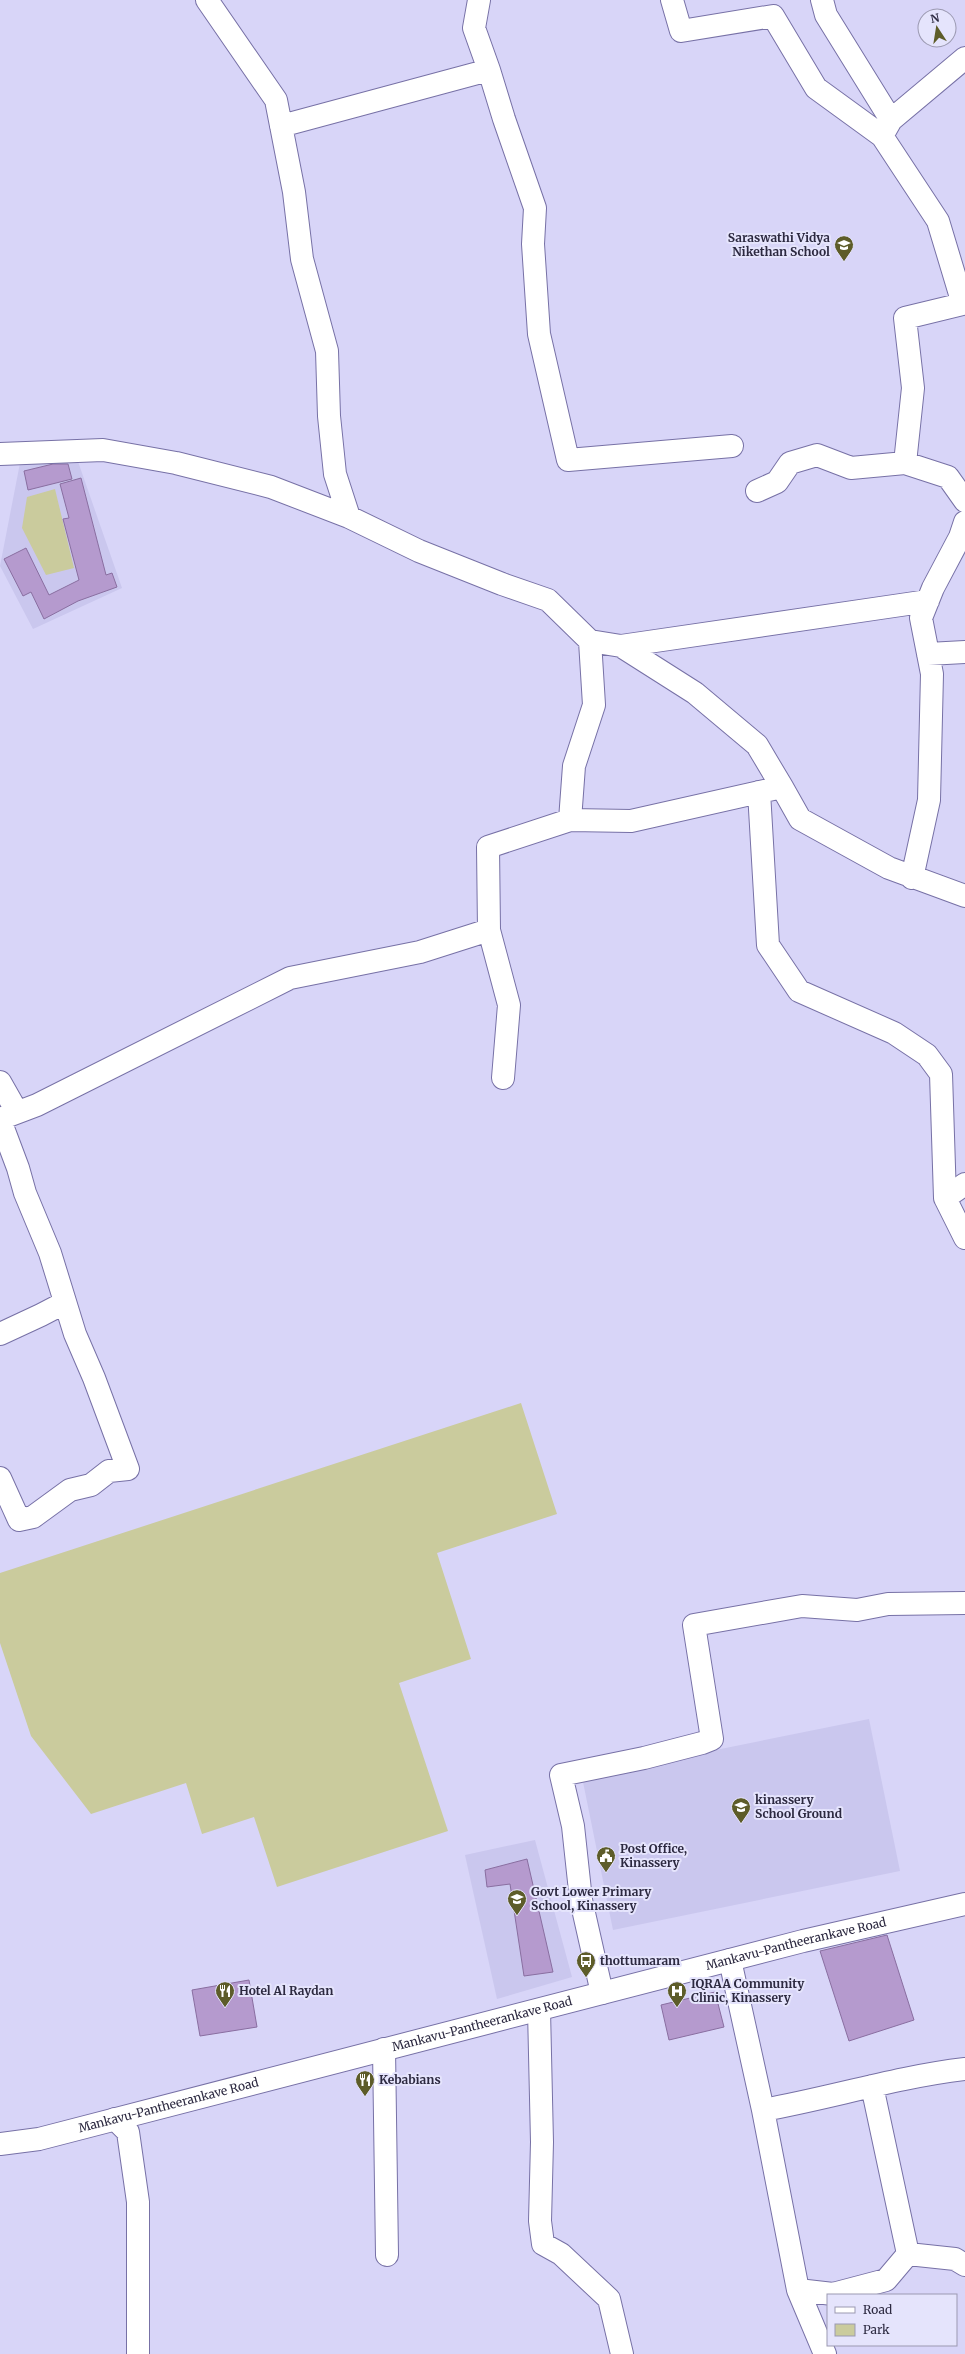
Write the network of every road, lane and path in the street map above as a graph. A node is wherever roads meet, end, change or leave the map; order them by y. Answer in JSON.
{"nodes":[{"id":1,"x":207,"y":0,"type":"edge"},
{"id":2,"x":479,"y":0,"type":"edge"},
{"id":3,"x":672,"y":0,"type":"edge"},
{"id":4,"x":822,"y":0,"type":"edge"},
{"id":5,"x":965,"y":58,"type":"edge"},
{"id":6,"x":489,"y":70,"type":"junction"},
{"id":7,"x":281,"y":126,"type":"junction"},
{"id":8,"x":887,"y":128,"type":"junction"},
{"id":9,"x":958,"y":260,"type":"edge"},
{"id":10,"x":732,"y":446,"type":"dead end"},
{"id":11,"x":0,"y":454,"type":"edge"},
{"id":12,"x":906,"y":463,"type":"junction"},
{"id":13,"x":757,"y":491,"type":"dead end"},
{"id":14,"x":965,"y":501,"type":"edge"},
{"id":15,"x":349,"y":517,"type":"junction"},
{"id":16,"x":965,"y":522,"type":"edge"},
{"id":17,"x":928,"y":601,"type":"junction"},
{"id":18,"x":590,"y":641,"type":"junction"},
{"id":19,"x":622,"y":646,"type":"junction"},
{"id":20,"x":965,"y":652,"type":"edge"},
{"id":21,"x":928,"y":654,"type":"junction"},
{"id":22,"x":782,"y":787,"type":"junction"},
{"id":23,"x":759,"y":792,"type":"junction"},
{"id":24,"x":570,"y":820,"type":"junction"},
{"id":25,"x":912,"y":878,"type":"junction"},
{"id":26,"x":965,"y":896,"type":"edge"},
{"id":27,"x":489,"y":930,"type":"junction"},
{"id":28,"x":503,"y":1078,"type":"dead end"},
{"id":29,"x":0,"y":1082,"type":"edge"},
{"id":30,"x":6,"y":1117,"type":"edge"},
{"id":31,"x":965,"y":1184,"type":"edge"},
{"id":32,"x":945,"y":1198,"type":"junction"},
{"id":33,"x":965,"y":1238,"type":"edge"},
{"id":34,"x":64,"y":1303,"type":"junction"},
{"id":35,"x":0,"y":1334,"type":"edge"},
{"id":36,"x":0,"y":1478,"type":"edge"},
{"id":37,"x":965,"y":1603,"type":"edge"},
{"id":38,"x":965,"y":1904,"type":"edge"},
{"id":39,"x":730,"y":1960,"type":"junction"},
{"id":40,"x":602,"y":1993,"type":"junction"},
{"id":41,"x":539,"y":2010,"type":"junction"},
{"id":42,"x":384,"y":2049,"type":"junction"},
{"id":43,"x":965,"y":2069,"type":"edge"},
{"id":44,"x":872,"y":2086,"type":"junction"},
{"id":45,"x":763,"y":2110,"type":"junction"},
{"id":46,"x":115,"y":2119,"type":"junction"},
{"id":47,"x":0,"y":2144,"type":"edge"},
{"id":48,"x":908,"y":2254,"type":"junction"},
{"id":49,"x":387,"y":2255,"type":"dead end"},
{"id":50,"x":965,"y":2265,"type":"edge"},
{"id":51,"x":798,"y":2290,"type":"junction"},
{"id":52,"x":138,"y":2354,"type":"edge"},
{"id":53,"x":622,"y":2354,"type":"edge"},
{"id":54,"x":825,"y":2354,"type":"edge"}],
"edges":[{"from":1,"to":7,"type":"street"},
{"from":2,"to":6,"type":"street"},
{"from":3,"to":8,"type":"street"},
{"from":4,"to":8,"type":"street"},
{"from":5,"to":8,"type":"street"},
{"from":6,"to":7,"type":"street"},
{"from":6,"to":10,"type":"street"},
{"from":7,"to":15,"type":"street"},
{"from":8,"to":9,"type":"street"},
{"from":9,"to":12,"type":"street"},
{"from":11,"to":15,"type":"street"},
{"from":12,"to":13,"type":"street"},
{"from":12,"to":14,"type":"street"},
{"from":15,"to":18,"type":"street"},
{"from":16,"to":17,"type":"street"},
{"from":17,"to":19,"type":"street"},
{"from":17,"to":21,"type":"street"},
{"from":18,"to":19,"type":"street"},
{"from":18,"to":24,"type":"street"},
{"from":19,"to":22,"type":"street"},
{"from":20,"to":21,"type":"street"},
{"from":21,"to":25,"type":"street"},
{"from":22,"to":23,"type":"street"},
{"from":22,"to":25,"type":"street"},
{"from":23,"to":24,"type":"street"},
{"from":23,"to":32,"type":"street"},
{"from":24,"to":27,"type":"street"},
{"from":25,"to":26,"type":"street"},
{"from":27,"to":28,"type":"street"},
{"from":27,"to":30,"type":"street"},
{"from":29,"to":30,"type":"street"},
{"from":30,"to":34,"type":"street"},
{"from":31,"to":32,"type":"street"},
{"from":32,"to":33,"type":"street"},
{"from":34,"to":35,"type":"street"},
{"from":34,"to":36,"type":"street"},
{"from":37,"to":40,"type":"street"},
{"from":38,"to":39,"type":"street","name":"Mankavu-Pantheerankave Road"},
{"from":39,"to":40,"type":"street","name":"Mankavu-Pantheerankave Road"},
{"from":39,"to":45,"type":"street"},
{"from":40,"to":41,"type":"street","name":"Mankavu-Pantheerankave Road"},
{"from":41,"to":42,"type":"street","name":"Mankavu-Pantheerankave Road"},
{"from":41,"to":53,"type":"street"},
{"from":42,"to":46,"type":"street","name":"Mankavu-Pantheerankave Road"},
{"from":42,"to":49,"type":"street"},
{"from":43,"to":44,"type":"street"},
{"from":44,"to":45,"type":"street"},
{"from":44,"to":48,"type":"street"},
{"from":45,"to":51,"type":"street"},
{"from":46,"to":47,"type":"street","name":"Mankavu-Pantheerankave Road"},
{"from":46,"to":52,"type":"street"},
{"from":48,"to":50,"type":"street"},
{"from":48,"to":51,"type":"street"},
{"from":51,"to":54,"type":"street"}]}
